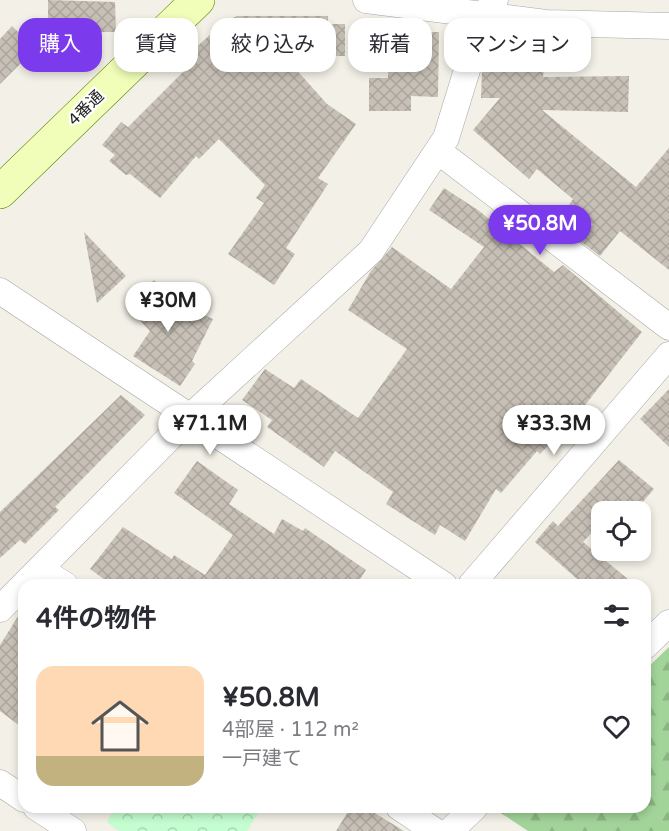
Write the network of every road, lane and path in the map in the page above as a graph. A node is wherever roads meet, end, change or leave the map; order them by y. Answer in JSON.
{"nodes":[{"id":1,"x":198,"y":0,"type":"edge"},
{"id":2,"x":366,"y":0,"type":"edge"},
{"id":3,"x":490,"y":7,"type":"edge"},
{"id":4,"x":669,"y":26,"type":"edge"},
{"id":5,"x":438,"y":151,"type":"junction"},
{"id":6,"x":0,"y":192,"type":"edge"},
{"id":7,"x":0,"y":291,"type":"edge"},
{"id":8,"x":669,"y":327,"type":"edge"},
{"id":9,"x":669,"y":355,"type":"edge"},
{"id":10,"x":190,"y":417,"type":"junction"},
{"id":11,"x":40,"y":568,"type":"junction"},
{"id":12,"x":29,"y":579,"type":"edge"},
{"id":13,"x":56,"y":579,"type":"edge"},
{"id":14,"x":435,"y":579,"type":"edge"},
{"id":15,"x":476,"y":579,"type":"edge"},
{"id":16,"x":18,"y":591,"type":"edge"},
{"id":17,"x":0,"y":609,"type":"edge"},
{"id":18,"x":669,"y":623,"type":"edge"},
{"id":19,"x":651,"y":640,"type":"edge"},
{"id":20,"x":0,"y":783,"type":"edge"},
{"id":21,"x":18,"y":795,"type":"edge"},
{"id":22,"x":45,"y":813,"type":"edge"},
{"id":23,"x":408,"y":813,"type":"edge"},
{"id":24,"x":469,"y":813,"type":"edge"},
{"id":25,"x":73,"y":831,"type":"edge"},
{"id":26,"x":435,"y":831,"type":"edge"},
{"id":27,"x":450,"y":831,"type":"edge"}],
"edges":[{"from":1,"to":6,"type":"street","name":"4番通"},
{"from":2,"to":3,"type":"street"},
{"from":3,"to":4,"type":"street"},
{"from":3,"to":5,"type":"street"},
{"from":5,"to":8,"type":"street"},
{"from":5,"to":10,"type":"street"},
{"from":7,"to":10,"type":"street"},
{"from":9,"to":15,"type":"street"},
{"from":10,"to":11,"type":"street"},
{"from":10,"to":14,"type":"street"},
{"from":11,"to":12,"type":"street"},
{"from":11,"to":13,"type":"street"},
{"from":16,"to":17,"type":"street"},
{"from":18,"to":19,"type":"street"},
{"from":20,"to":21,"type":"street"},
{"from":22,"to":25,"type":"street"},
{"from":23,"to":26,"type":"street"},
{"from":24,"to":27,"type":"street"}]}
